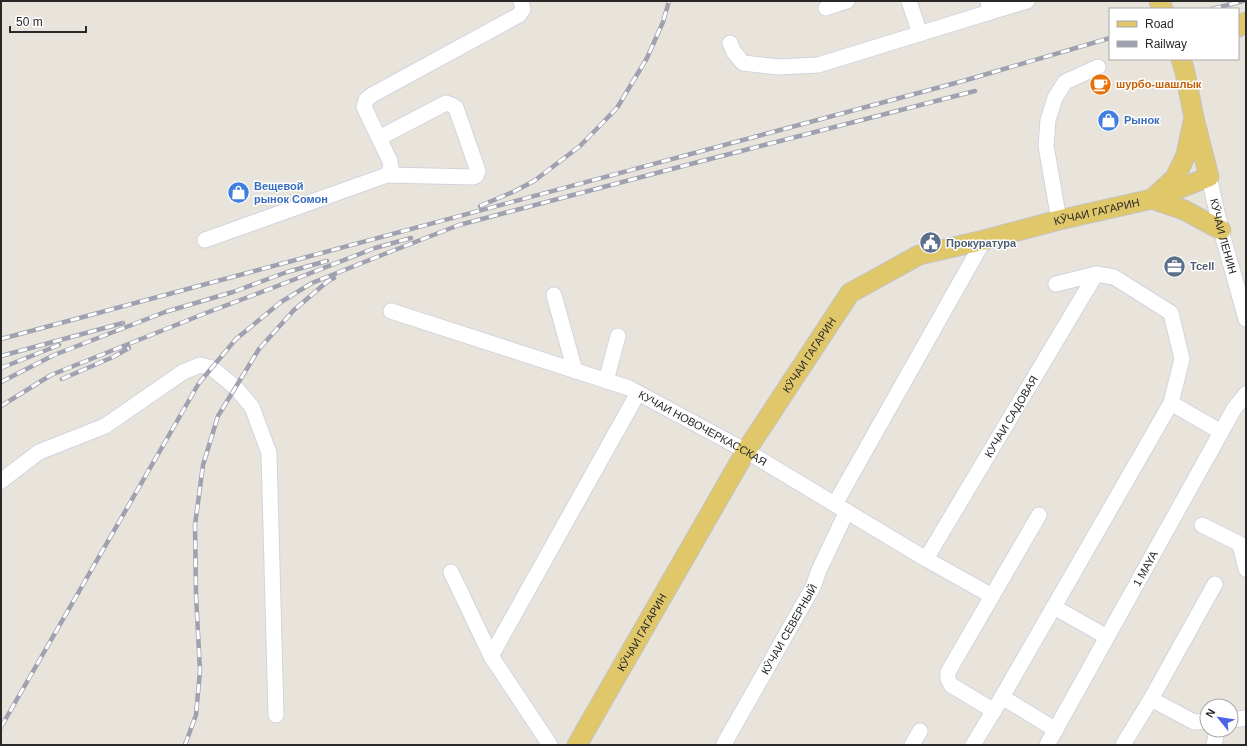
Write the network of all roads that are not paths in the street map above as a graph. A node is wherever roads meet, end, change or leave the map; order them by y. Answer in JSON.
{"nodes":[{"id":1,"x":521,"y":1,"type":"edge"},
{"id":2,"x":847,"y":1,"type":"edge"},
{"id":3,"x":909,"y":1,"type":"edge"},
{"id":4,"x":1026,"y":1,"type":"edge"},
{"id":5,"x":989,"y":6,"type":"edge"},
{"id":6,"x":826,"y":8,"type":"dead end"},
{"id":7,"x":920,"y":34,"type":"junction"},
{"id":8,"x":730,"y":42,"type":"dead end"},
{"id":9,"x":1187,"y":63,"type":"edge"},
{"id":10,"x":1098,"y":67,"type":"dead end"},
{"id":11,"x":1194,"y":118,"type":"junction"},
{"id":12,"x":379,"y":138,"type":"junction"},
{"id":13,"x":389,"y":168,"type":"junction"},
{"id":14,"x":1208,"y":177,"type":"junction"},
{"id":15,"x":1152,"y":199,"type":"junction"},
{"id":16,"x":1059,"y":220,"type":"junction"},
{"id":17,"x":1221,"y":230,"type":"junction"},
{"id":18,"x":206,"y":240,"type":"dead end"},
{"id":19,"x":984,"y":240,"type":"junction"},
{"id":20,"x":1096,"y":274,"type":"junction"},
{"id":21,"x":1056,"y":284,"type":"dead end"},
{"id":22,"x":554,"y":295,"type":"dead end"},
{"id":23,"x":391,"y":311,"type":"dead end"},
{"id":24,"x":1246,"y":319,"type":"edge"},
{"id":25,"x":618,"y":336,"type":"dead end"},
{"id":26,"x":575,"y":371,"type":"junction"},
{"id":27,"x":606,"y":381,"type":"junction"},
{"id":28,"x":638,"y":393,"type":"junction"},
{"id":29,"x":1246,"y":394,"type":"edge"},
{"id":30,"x":1171,"y":403,"type":"junction"},
{"id":31,"x":1221,"y":432,"type":"junction"},
{"id":32,"x":746,"y":450,"type":"junction"},
{"id":33,"x":1,"y":481,"type":"edge"},
{"id":34,"x":841,"y":507,"type":"junction"},
{"id":35,"x":1039,"y":515,"type":"dead end"},
{"id":36,"x":1202,"y":525,"type":"dead end"},
{"id":37,"x":926,"y":558,"type":"junction"},
{"id":38,"x":1246,"y":569,"type":"edge"},
{"id":39,"x":451,"y":572,"type":"dead end"},
{"id":40,"x":1215,"y":584,"type":"dead end"},
{"id":41,"x":992,"y":596,"type":"junction"},
{"id":42,"x":1054,"y":607,"type":"junction"},
{"id":43,"x":1107,"y":637,"type":"junction"},
{"id":44,"x":491,"y":656,"type":"junction"},
{"id":45,"x":1002,"y":697,"type":"junction"},
{"id":46,"x":1151,"y":698,"type":"junction"},
{"id":47,"x":994,"y":711,"type":"junction"},
{"id":48,"x":276,"y":715,"type":"dead end"},
{"id":49,"x":1199,"y":722,"type":"edge"},
{"id":50,"x":1056,"y":730,"type":"junction"},
{"id":51,"x":920,"y":731,"type":"dead end"},
{"id":52,"x":724,"y":744,"type":"dead end"},
{"id":53,"x":550,"y":745,"type":"edge"},
{"id":54,"x":577,"y":745,"type":"edge"},
{"id":55,"x":912,"y":745,"type":"edge"},
{"id":56,"x":973,"y":745,"type":"edge"},
{"id":57,"x":1047,"y":745,"type":"edge"},
{"id":58,"x":1123,"y":745,"type":"edge"}],
"edges":[{"from":1,"to":12,"type":"street"},
{"from":2,"to":6,"type":"street"},
{"from":3,"to":7,"type":"street"},
{"from":4,"to":5,"type":"street"},
{"from":5,"to":7,"type":"street"},
{"from":7,"to":8,"type":"street"},
{"from":9,"to":11,"type":"main road"},
{"from":10,"to":16,"type":"street"},
{"from":11,"to":14,"type":"main road"},
{"from":11,"to":15,"type":"main road"},
{"from":12,"to":13,"type":"street"},
{"from":12,"to":13,"type":"street"},
{"from":13,"to":18,"type":"street"},
{"from":14,"to":15,"type":"main road","name":"КӮЧАИ ГАГАРИН"},
{"from":14,"to":17,"type":"street","name":"КӮЧАИ ЛЕНИН"},
{"from":15,"to":16,"type":"main road","name":"КӮЧАИ ГАГАРИН"},
{"from":15,"to":17,"type":"main road"},
{"from":16,"to":19,"type":"main road","name":"КӮЧАИ ГАГАРИН"},
{"from":17,"to":24,"type":"street","name":"КӮЧАИ ЛЕНИН"},
{"from":19,"to":32,"type":"main road","name":"КӮЧАИ ГАГАРИН"},
{"from":19,"to":34,"type":"street","name":"КӮЧАИ СЕВЕРНЫЙ"},
{"from":20,"to":21,"type":"street"},
{"from":20,"to":30,"type":"street"},
{"from":20,"to":37,"type":"street","name":"КУЧАИ САДОВАЯ"},
{"from":22,"to":26,"type":"street"},
{"from":23,"to":26,"type":"street","name":"КУЧАИ НОВОЧЕРКАССКАЯ"},
{"from":25,"to":27,"type":"street"},
{"from":26,"to":27,"type":"street","name":"КУЧАИ НОВОЧЕРКАССКАЯ"},
{"from":27,"to":28,"type":"street","name":"КУЧАИ НОВОЧЕРКАССКАЯ"},
{"from":28,"to":32,"type":"street","name":"КУЧАИ НОВОЧЕРКАССКАЯ"},
{"from":28,"to":44,"type":"street"},
{"from":29,"to":31,"type":"street","name":"1 MAYA"},
{"from":30,"to":31,"type":"street"},
{"from":30,"to":42,"type":"street"},
{"from":31,"to":43,"type":"street","name":"1 MAYA"},
{"from":32,"to":34,"type":"street","name":"КУЧАИ НОВОЧЕРКАССКАЯ"},
{"from":32,"to":54,"type":"main road","name":"КӮЧАИ ГАГАРИН"},
{"from":33,"to":48,"type":"street"},
{"from":34,"to":37,"type":"street","name":"КУЧАИ НОВОЧЕРКАССКАЯ"},
{"from":34,"to":52,"type":"street","name":"КӮЧАИ СЕВЕРНЫЙ"},
{"from":35,"to":41,"type":"street"},
{"from":36,"to":38,"type":"street"},
{"from":37,"to":41,"type":"street","name":"КУЧАИ НОВОЧЕРКАССКАЯ"},
{"from":39,"to":44,"type":"street"},
{"from":40,"to":46,"type":"street"},
{"from":41,"to":47,"type":"street"},
{"from":42,"to":43,"type":"street"},
{"from":42,"to":45,"type":"street"},
{"from":43,"to":50,"type":"street","name":"1 MAYA"},
{"from":44,"to":53,"type":"street"},
{"from":45,"to":47,"type":"street"},
{"from":45,"to":50,"type":"street"},
{"from":46,"to":49,"type":"street"},
{"from":46,"to":58,"type":"street"},
{"from":47,"to":56,"type":"street"},
{"from":50,"to":57,"type":"street","name":"1 MAYA"},
{"from":51,"to":55,"type":"street"}]}
